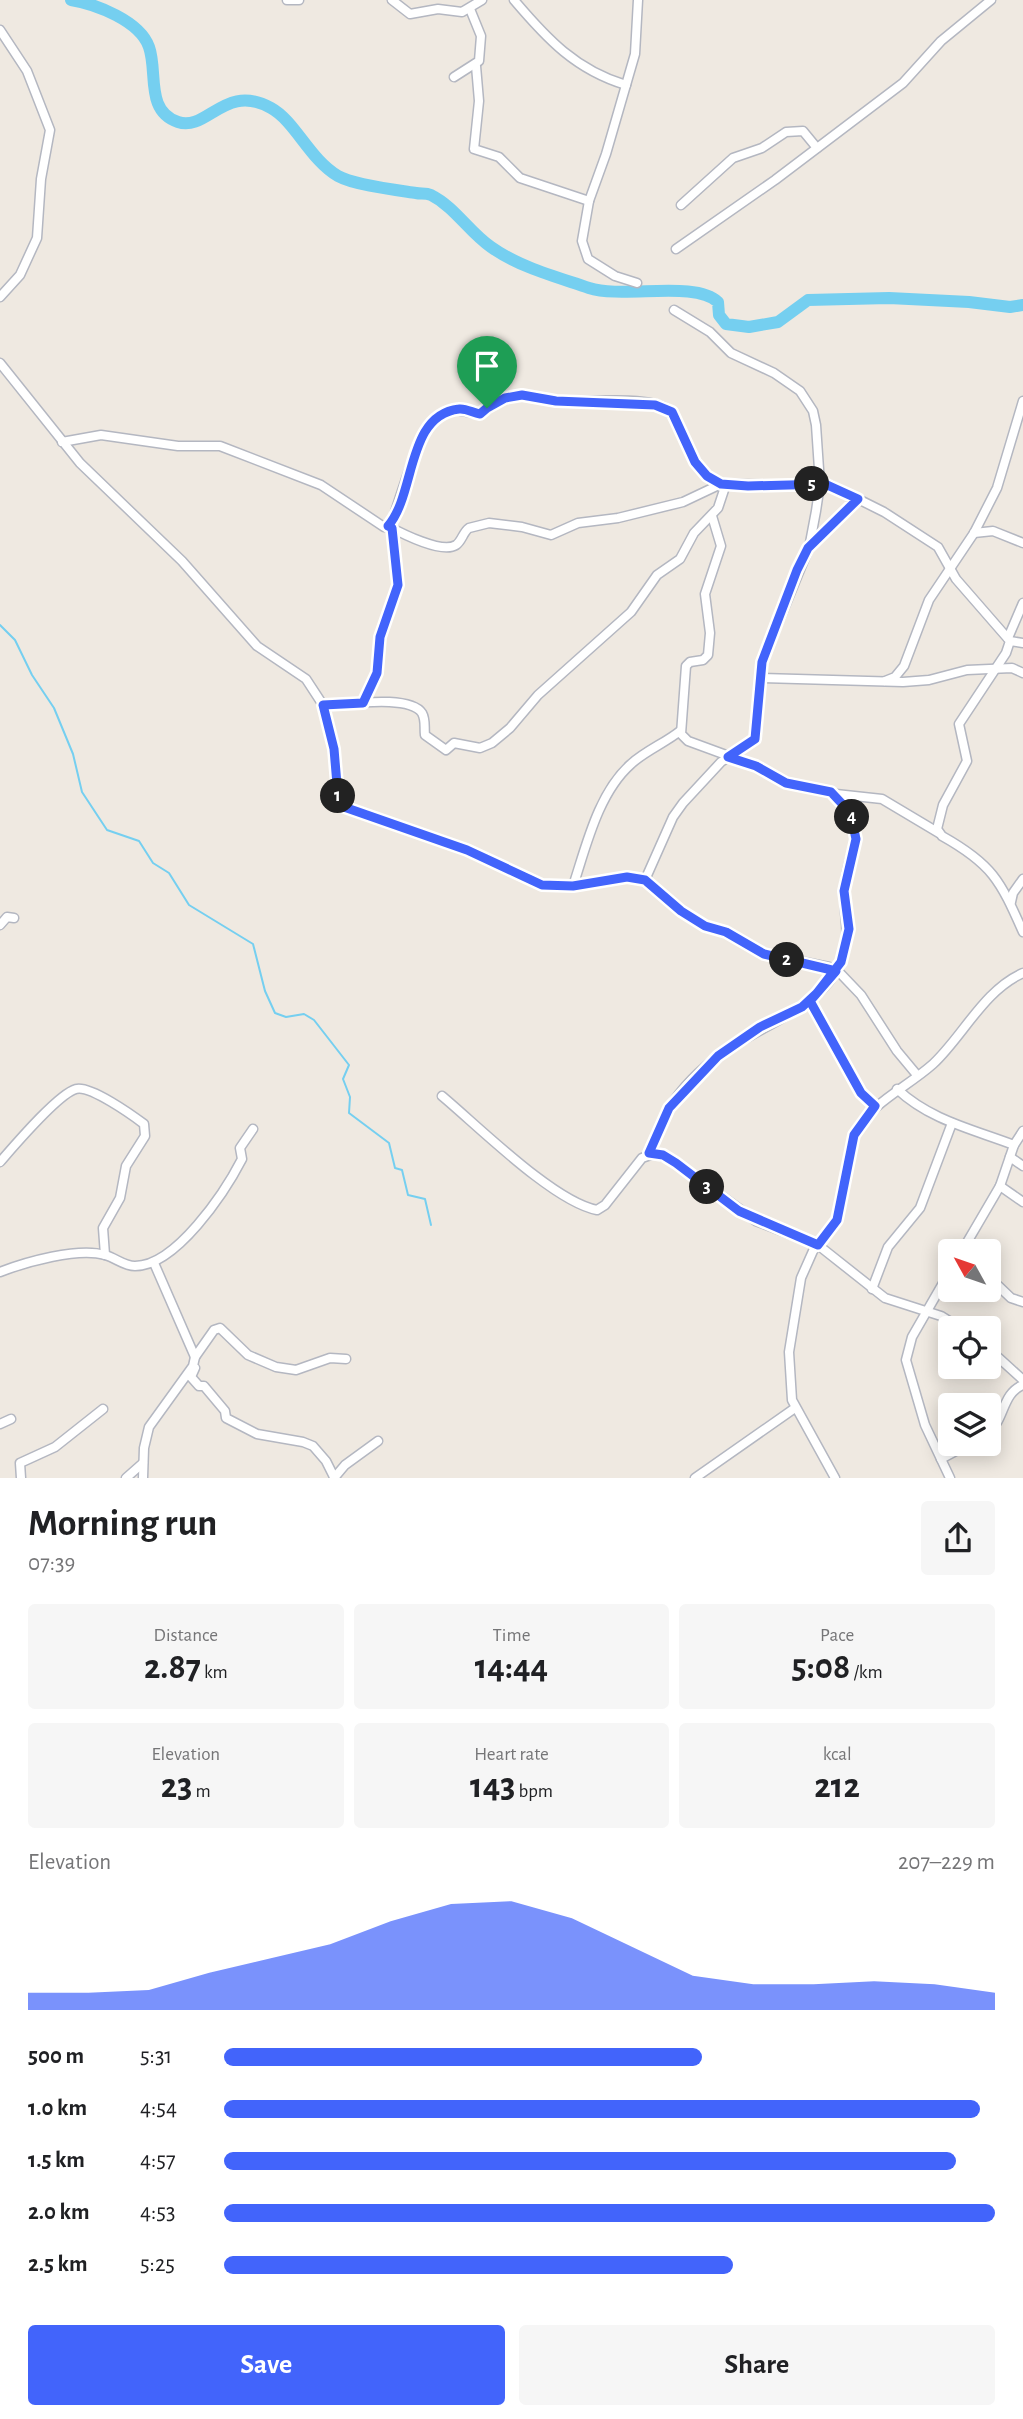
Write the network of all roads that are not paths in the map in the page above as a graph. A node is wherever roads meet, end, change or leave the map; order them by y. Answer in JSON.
{"nodes":[{"id":1,"x":288,"y":0,"type":"edge"},
{"id":2,"x":299,"y":0,"type":"edge"},
{"id":3,"x":391,"y":0,"type":"edge"},
{"id":4,"x":482,"y":0,"type":"edge"},
{"id":5,"x":514,"y":0,"type":"edge"},
{"id":6,"x":638,"y":0,"type":"edge"},
{"id":7,"x":991,"y":0,"type":"edge"},
{"id":8,"x":470,"y":9,"type":"junction"},
{"id":9,"x":0,"y":30,"type":"edge"},
{"id":10,"x":476,"y":66,"type":"junction"},
{"id":11,"x":454,"y":77,"type":"dead end"},
{"id":12,"x":626,"y":85,"type":"junction"},
{"id":13,"x":817,"y":148,"type":"junction"},
{"id":14,"x":589,"y":201,"type":"junction"},
{"id":15,"x":681,"y":205,"type":"dead end"},
{"id":16,"x":676,"y":249,"type":"dead end"},
{"id":17,"x":637,"y":283,"type":"dead end"},
{"id":18,"x":0,"y":297,"type":"edge"},
{"id":19,"x":674,"y":310,"type":"dead end"},
{"id":20,"x":0,"y":363,"type":"edge"},
{"id":21,"x":1023,"y":401,"type":"edge"},
{"id":22,"x":62,"y":442,"type":"junction"},
{"id":23,"x":723,"y":484,"type":"junction"},
{"id":24,"x":820,"y":484,"type":"junction"},
{"id":25,"x":858,"y":499,"type":"junction"},
{"id":26,"x":712,"y":516,"type":"junction"},
{"id":27,"x":390,"y":527,"type":"junction"},
{"id":28,"x":974,"y":533,"type":"junction"},
{"id":29,"x":1023,"y":543,"type":"edge"},
{"id":30,"x":808,"y":548,"type":"junction"},
{"id":31,"x":951,"y":565,"type":"junction"},
{"id":32,"x":1023,"y":603,"type":"edge"},
{"id":33,"x":1009,"y":639,"type":"junction"},
{"id":34,"x":1023,"y":643,"type":"edge"},
{"id":35,"x":995,"y":669,"type":"junction"},
{"id":36,"x":1023,"y":673,"type":"edge"},
{"id":37,"x":760,"y":678,"type":"junction"},
{"id":38,"x":885,"y":681,"type":"junction"},
{"id":39,"x":363,"y":703,"type":"junction"},
{"id":40,"x":323,"y":705,"type":"junction"},
{"id":41,"x":680,"y":731,"type":"junction"},
{"id":42,"x":728,"y":757,"type":"junction"},
{"id":43,"x":836,"y":794,"type":"junction"},
{"id":44,"x":939,"y":833,"type":"junction"},
{"id":45,"x":1023,"y":879,"type":"edge"},
{"id":46,"x":645,"y":880,"type":"junction"},
{"id":47,"x":573,"y":886,"type":"junction"},
{"id":48,"x":1011,"y":902,"type":"junction"},
{"id":49,"x":14,"y":918,"type":"dead end"},
{"id":50,"x":0,"y":925,"type":"edge"},
{"id":51,"x":1023,"y":932,"type":"edge"},
{"id":52,"x":836,"y":971,"type":"junction"},
{"id":53,"x":1023,"y":973,"type":"edge"},
{"id":54,"x":810,"y":1001,"type":"junction"},
{"id":55,"x":917,"y":1075,"type":"junction"},
{"id":56,"x":897,"y":1089,"type":"junction"},
{"id":57,"x":442,"y":1096,"type":"dead end"},
{"id":58,"x":875,"y":1106,"type":"junction"},
{"id":59,"x":952,"y":1124,"type":"junction"},
{"id":60,"x":254,"y":1129,"type":"dead end"},
{"id":61,"x":1023,"y":1131,"type":"edge"},
{"id":62,"x":1014,"y":1145,"type":"junction"},
{"id":63,"x":649,"y":1153,"type":"junction"},
{"id":64,"x":1010,"y":1157,"type":"junction"},
{"id":65,"x":0,"y":1162,"type":"edge"},
{"id":66,"x":1023,"y":1166,"type":"edge"},
{"id":67,"x":1000,"y":1186,"type":"junction"},
{"id":68,"x":1023,"y":1202,"type":"edge"},
{"id":69,"x":969,"y":1239,"type":"edge"},
{"id":70,"x":818,"y":1245,"type":"junction"},
{"id":71,"x":105,"y":1255,"type":"junction"},
{"id":72,"x":153,"y":1263,"type":"junction"},
{"id":73,"x":0,"y":1272,"type":"edge"},
{"id":74,"x":1001,"y":1288,"type":"edge"},
{"id":75,"x":872,"y":1289,"type":"junction"},
{"id":76,"x":938,"y":1294,"type":"edge"},
{"id":77,"x":1023,"y":1302,"type":"edge"},
{"id":78,"x":929,"y":1312,"type":"junction"},
{"id":79,"x":938,"y":1317,"type":"edge"},
{"id":80,"x":346,"y":1359,"type":"dead end"},
{"id":81,"x":1001,"y":1361,"type":"edge"},
{"id":82,"x":194,"y":1362,"type":"junction"},
{"id":83,"x":1021,"y":1381,"type":"edge"},
{"id":84,"x":795,"y":1408,"type":"junction"},
{"id":85,"x":103,"y":1409,"type":"dead end"},
{"id":86,"x":1001,"y":1417,"type":"edge"},
{"id":87,"x":11,"y":1419,"type":"dead end"},
{"id":88,"x":0,"y":1424,"type":"edge"},
{"id":89,"x":378,"y":1441,"type":"dead end"},
{"id":90,"x":948,"y":1456,"type":"edge"},
{"id":91,"x":941,"y":1460,"type":"junction"},
{"id":92,"x":143,"y":1463,"type":"junction"},
{"id":93,"x":334,"y":1477,"type":"edge"},
{"id":94,"x":20,"y":1478,"type":"edge"},
{"id":95,"x":126,"y":1478,"type":"edge"},
{"id":96,"x":143,"y":1478,"type":"edge"},
{"id":97,"x":695,"y":1478,"type":"edge"},
{"id":98,"x":835,"y":1478,"type":"edge"},
{"id":99,"x":950,"y":1478,"type":"edge"}],
"edges":[{"from":1,"to":2,"type":"street"},
{"from":3,"to":8,"type":"street"},
{"from":4,"to":8,"type":"street"},
{"from":5,"to":12,"type":"street"},
{"from":6,"to":12,"type":"street"},
{"from":7,"to":13,"type":"street"},
{"from":8,"to":10,"type":"street"},
{"from":9,"to":18,"type":"street"},
{"from":10,"to":11,"type":"street"},
{"from":10,"to":14,"type":"street"},
{"from":12,"to":14,"type":"street"},
{"from":13,"to":15,"type":"street"},
{"from":13,"to":16,"type":"street"},
{"from":14,"to":17,"type":"street"},
{"from":19,"to":24,"type":"street"},
{"from":20,"to":22,"type":"street"},
{"from":21,"to":28,"type":"street"},
{"from":22,"to":27,"type":"street"},
{"from":22,"to":40,"type":"street"},
{"from":23,"to":24,"type":"street"},
{"from":23,"to":26,"type":"street"},
{"from":23,"to":27,"type":"street"},
{"from":23,"to":27,"type":"street"},
{"from":24,"to":25,"type":"street"},
{"from":24,"to":30,"type":"street"},
{"from":25,"to":30,"type":"street"},
{"from":25,"to":31,"type":"street"},
{"from":26,"to":39,"type":"street"},
{"from":26,"to":41,"type":"street"},
{"from":27,"to":39,"type":"street"},
{"from":28,"to":29,"type":"street"},
{"from":28,"to":31,"type":"street"},
{"from":30,"to":37,"type":"street"},
{"from":31,"to":33,"type":"street"},
{"from":31,"to":38,"type":"street"},
{"from":32,"to":33,"type":"street"},
{"from":33,"to":34,"type":"street"},
{"from":33,"to":35,"type":"street"},
{"from":35,"to":36,"type":"street"},
{"from":35,"to":38,"type":"street"},
{"from":35,"to":44,"type":"street"},
{"from":37,"to":38,"type":"street"},
{"from":37,"to":42,"type":"street"},
{"from":39,"to":40,"type":"street"},
{"from":40,"to":47,"type":"street"},
{"from":41,"to":42,"type":"street"},
{"from":41,"to":47,"type":"street"},
{"from":42,"to":43,"type":"street"},
{"from":42,"to":46,"type":"street"},
{"from":43,"to":44,"type":"street"},
{"from":43,"to":52,"type":"street"},
{"from":44,"to":48,"type":"street"},
{"from":45,"to":48,"type":"street"},
{"from":46,"to":47,"type":"street"},
{"from":46,"to":52,"type":"street"},
{"from":48,"to":51,"type":"street"},
{"from":49,"to":50,"type":"street"},
{"from":52,"to":54,"type":"street"},
{"from":52,"to":55,"type":"street"},
{"from":53,"to":55,"type":"street"},
{"from":54,"to":58,"type":"street"},
{"from":54,"to":63,"type":"street"},
{"from":55,"to":56,"type":"street"},
{"from":56,"to":58,"type":"street"},
{"from":56,"to":59,"type":"street"},
{"from":57,"to":63,"type":"street"},
{"from":58,"to":70,"type":"street"},
{"from":59,"to":62,"type":"street"},
{"from":59,"to":75,"type":"street"},
{"from":60,"to":72,"type":"street"},
{"from":61,"to":62,"type":"street"},
{"from":62,"to":64,"type":"street"},
{"from":63,"to":70,"type":"street"},
{"from":64,"to":66,"type":"street"},
{"from":64,"to":67,"type":"street"},
{"from":65,"to":71,"type":"street"},
{"from":67,"to":68,"type":"street"},
{"from":67,"to":69,"type":"street"},
{"from":70,"to":75,"type":"street"},
{"from":70,"to":84,"type":"street"},
{"from":71,"to":72,"type":"street"},
{"from":71,"to":73,"type":"street"},
{"from":72,"to":82,"type":"street"},
{"from":74,"to":77,"type":"street"},
{"from":75,"to":78,"type":"street"},
{"from":76,"to":78,"type":"street"},
{"from":78,"to":79,"type":"street"},
{"from":78,"to":91,"type":"street"},
{"from":80,"to":82,"type":"street"},
{"from":81,"to":83,"type":"street"},
{"from":82,"to":92,"type":"street"},
{"from":82,"to":93,"type":"street"},
{"from":83,"to":86,"type":"street"},
{"from":84,"to":97,"type":"street"},
{"from":84,"to":98,"type":"street"},
{"from":85,"to":94,"type":"street"},
{"from":87,"to":88,"type":"street"},
{"from":89,"to":93,"type":"street"},
{"from":90,"to":91,"type":"street"},
{"from":91,"to":99,"type":"street"},
{"from":92,"to":95,"type":"street"},
{"from":92,"to":96,"type":"street"}]}
